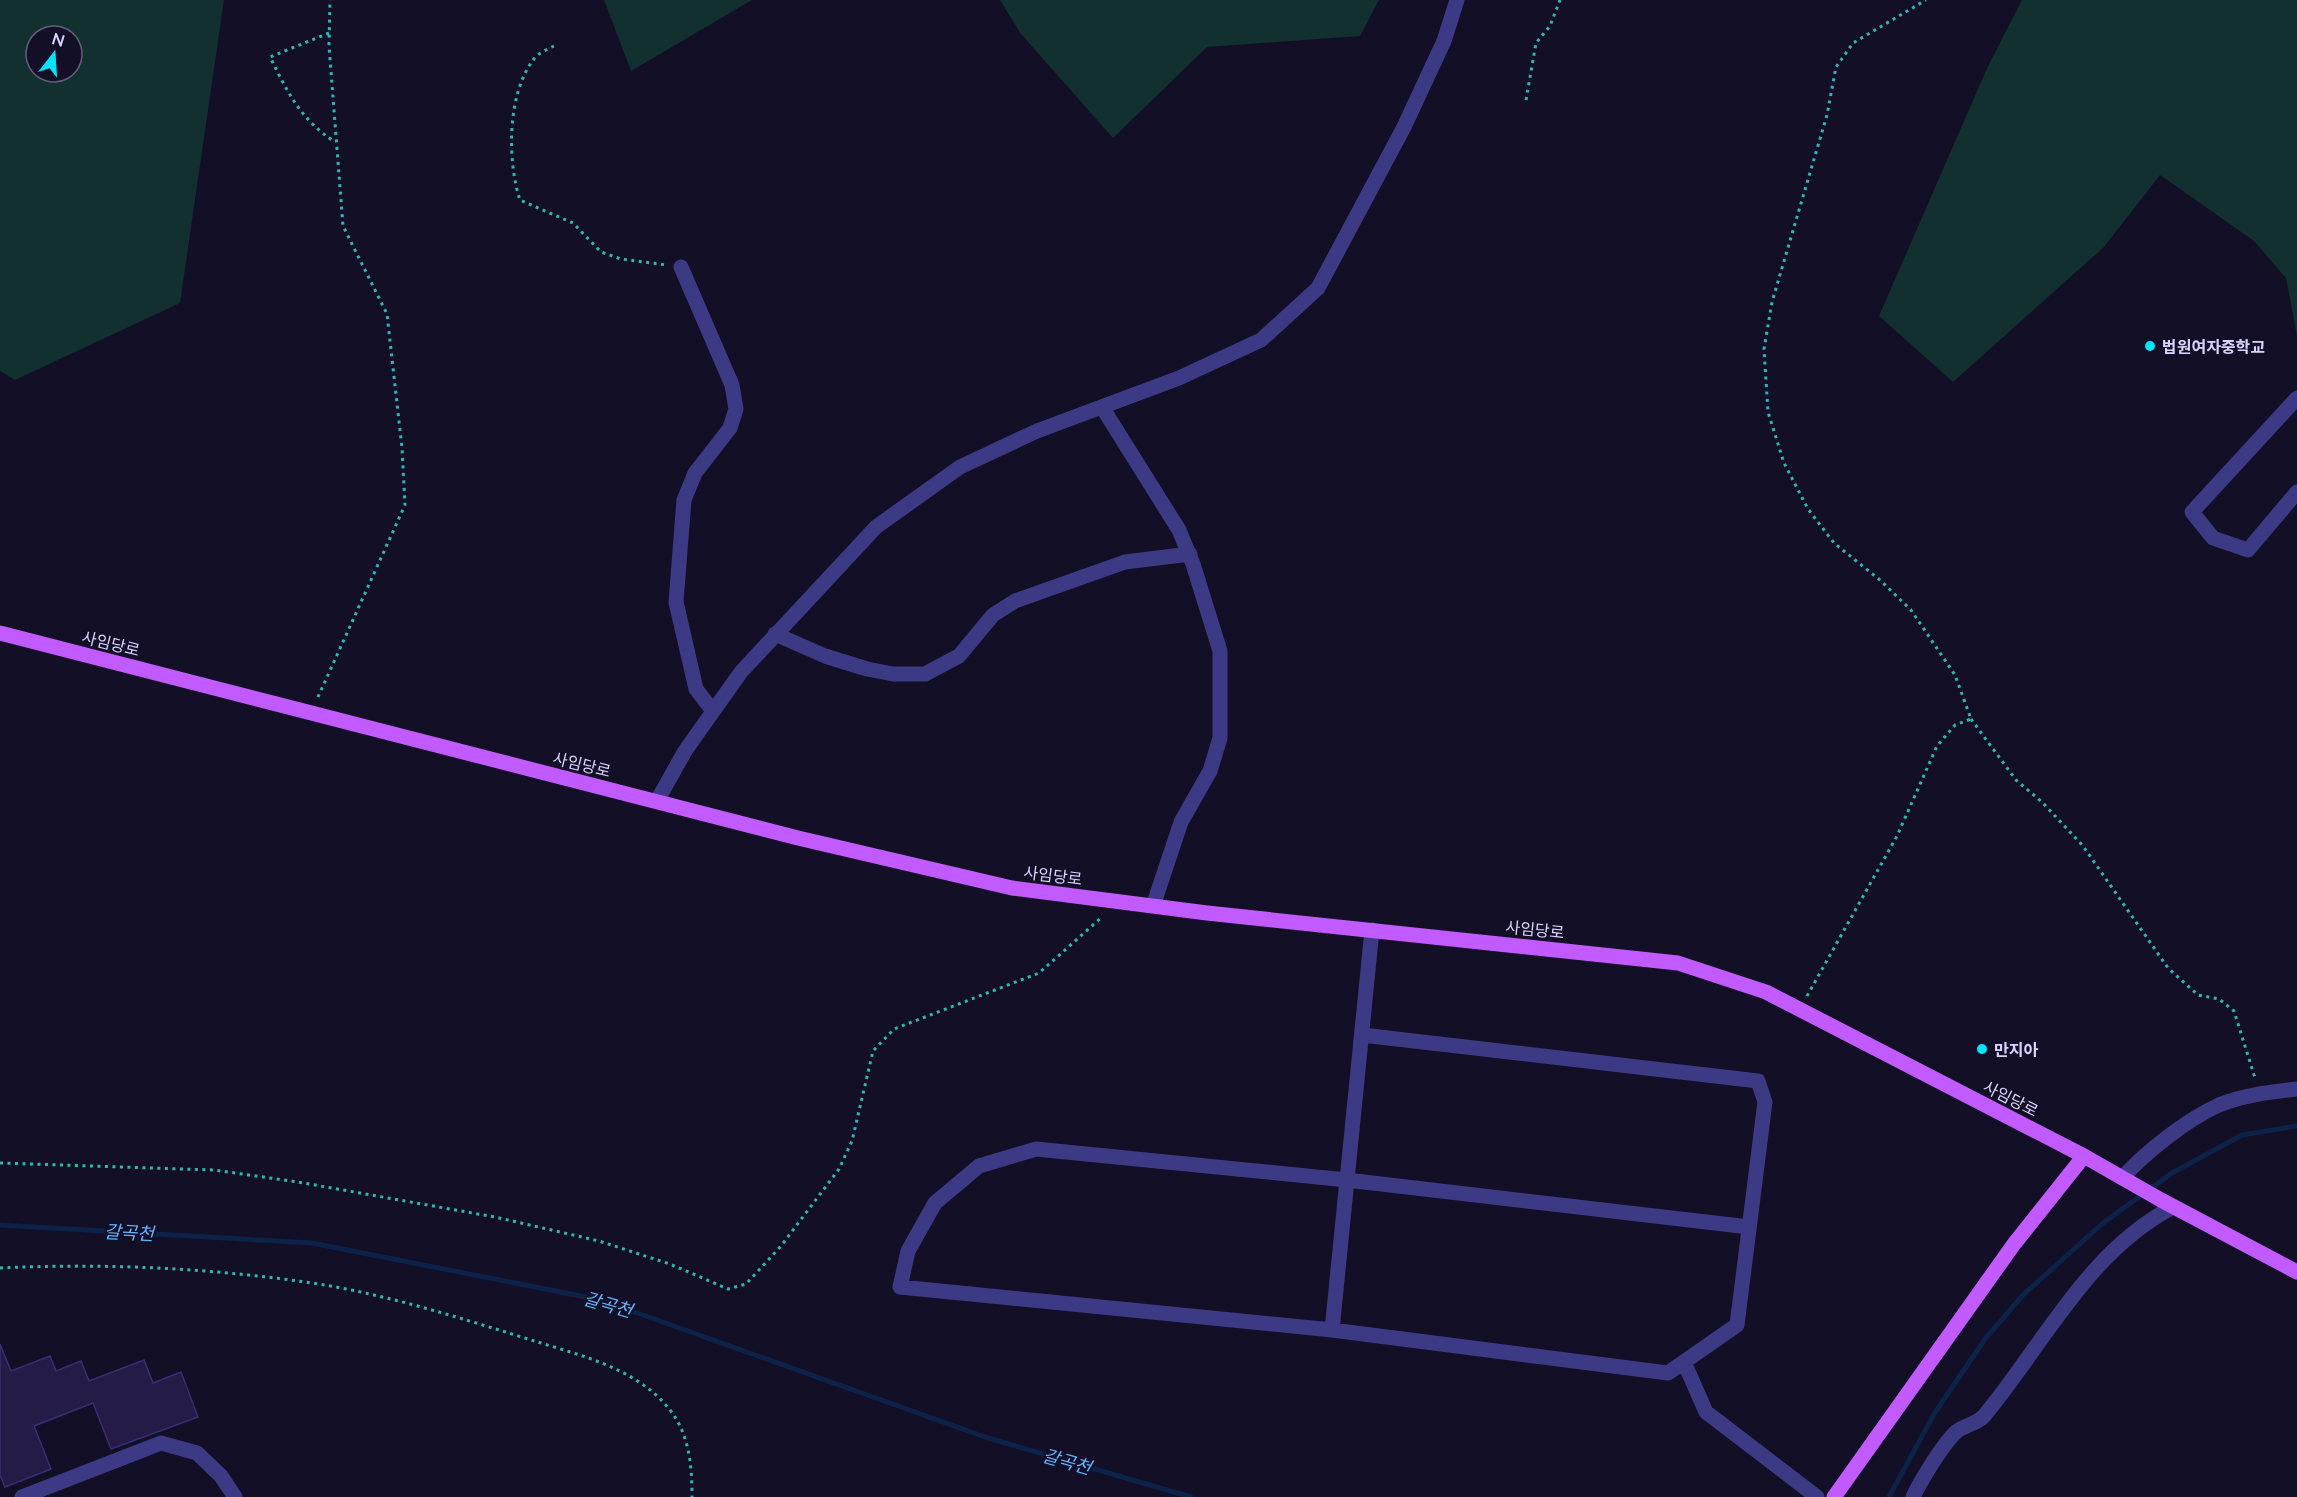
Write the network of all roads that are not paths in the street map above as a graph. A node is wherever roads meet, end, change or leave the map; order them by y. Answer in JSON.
{"nodes":[{"id":1,"x":1456,"y":0,"type":"edge"},
{"id":2,"x":681,"y":267,"type":"road end"},
{"id":3,"x":2297,"y":398,"type":"edge"},
{"id":4,"x":1102,"y":407,"type":"junction"},
{"id":5,"x":2297,"y":492,"type":"edge"},
{"id":6,"x":1190,"y":554,"type":"junction"},
{"id":7,"x":0,"y":633,"type":"edge"},
{"id":8,"x":775,"y":634,"type":"junction"},
{"id":9,"x":714,"y":711,"type":"junction"},
{"id":10,"x":657,"y":801,"type":"junction"},
{"id":11,"x":1152,"y":906,"type":"junction"},
{"id":12,"x":1372,"y":930,"type":"junction"},
{"id":13,"x":1362,"y":1035,"type":"junction"},
{"id":14,"x":2297,"y":1089,"type":"edge"},
{"id":15,"x":2084,"y":1156,"type":"junction"},
{"id":16,"x":2122,"y":1178,"type":"junction"},
{"id":17,"x":1347,"y":1180,"type":"junction"},
{"id":18,"x":2167,"y":1204,"type":"junction"},
{"id":19,"x":1749,"y":1227,"type":"junction"},
{"id":20,"x":2297,"y":1272,"type":"edge"},
{"id":21,"x":1332,"y":1330,"type":"junction"},
{"id":22,"x":1684,"y":1362,"type":"junction"},
{"id":23,"x":22,"y":1497,"type":"edge"},
{"id":24,"x":235,"y":1497,"type":"edge"},
{"id":25,"x":1817,"y":1497,"type":"edge"},
{"id":26,"x":1834,"y":1497,"type":"edge"},
{"id":27,"x":1913,"y":1497,"type":"edge"}],
"edges":[{"from":1,"to":4,"type":"street"},
{"from":2,"to":9,"type":"street"},
{"from":3,"to":5,"type":"street"},
{"from":4,"to":6,"type":"street"},
{"from":4,"to":8,"type":"street"},
{"from":6,"to":8,"type":"street"},
{"from":6,"to":11,"type":"street"},
{"from":7,"to":10,"type":"main road","name":"사임당로"},
{"from":8,"to":9,"type":"street"},
{"from":9,"to":10,"type":"street"},
{"from":10,"to":11,"type":"main road","name":"사임당로"},
{"from":11,"to":12,"type":"main road","name":"사임당로"},
{"from":12,"to":13,"type":"street"},
{"from":12,"to":15,"type":"main road","name":"사임당로"},
{"from":13,"to":17,"type":"street"},
{"from":13,"to":19,"type":"street"},
{"from":14,"to":16,"type":"street"},
{"from":15,"to":16,"type":"main road","name":"사임당로"},
{"from":15,"to":26,"type":"main road"},
{"from":16,"to":18,"type":"main road","name":"사임당로"},
{"from":17,"to":19,"type":"street"},
{"from":17,"to":21,"type":"street"},
{"from":17,"to":21,"type":"street"},
{"from":18,"to":20,"type":"main road"},
{"from":18,"to":27,"type":"street"},
{"from":19,"to":22,"type":"street"},
{"from":21,"to":22,"type":"street"},
{"from":22,"to":25,"type":"street"},
{"from":23,"to":24,"type":"street"}]}
